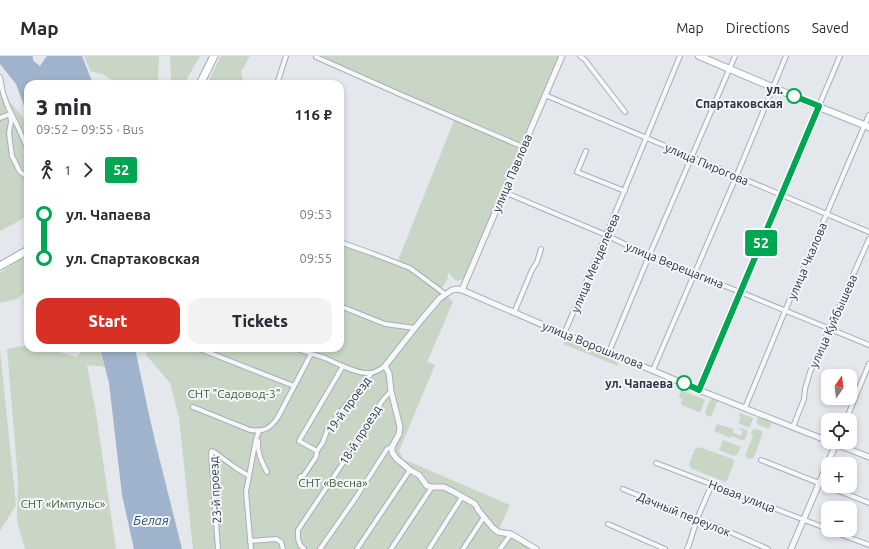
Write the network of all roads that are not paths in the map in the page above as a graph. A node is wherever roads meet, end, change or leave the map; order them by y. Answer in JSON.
{"nodes":[{"id":1,"x":214,"y":56,"type":"edge"},
{"id":2,"x":286,"y":56,"type":"edge"},
{"id":3,"x":562,"y":56,"type":"edge"},
{"id":4,"x":580,"y":56,"type":"edge"},
{"id":5,"x":680,"y":56,"type":"edge"},
{"id":6,"x":699,"y":56,"type":"edge"},
{"id":7,"x":735,"y":56,"type":"edge"},
{"id":8,"x":786,"y":56,"type":"edge"},
{"id":9,"x":840,"y":56,"type":"edge"},
{"id":10,"x":316,"y":57,"type":"dead end"},
{"id":11,"x":730,"y":69,"type":"junction"},
{"id":12,"x":0,"y":77,"type":"edge"},
{"id":13,"x":202,"y":80,"type":"edge"},
{"id":14,"x":278,"y":80,"type":"edge"},
{"id":15,"x":772,"y":86,"type":"junction"},
{"id":16,"x":545,"y":95,"type":"junction"},
{"id":17,"x":819,"y":106,"type":"junction"},
{"id":18,"x":625,"y":112,"type":"dead end"},
{"id":19,"x":10,"y":113,"type":"junction"},
{"id":20,"x":869,"y":115,"type":"edge"},
{"id":21,"x":0,"y":118,"type":"edge"},
{"id":22,"x":867,"y":126,"type":"edge"},
{"id":23,"x":646,"y":138,"type":"junction"},
{"id":24,"x":24,"y":141,"type":"edge"},
{"id":25,"x":523,"y":147,"type":"junction"},
{"id":26,"x":586,"y":151,"type":"dead end"},
{"id":27,"x":691,"y":158,"type":"junction"},
{"id":28,"x":24,"y":174,"type":"edge"},
{"id":29,"x":736,"y":177,"type":"junction"},
{"id":30,"x":625,"y":191,"type":"junction"},
{"id":31,"x":504,"y":192,"type":"junction"},
{"id":32,"x":781,"y":195,"type":"junction"},
{"id":33,"x":826,"y":215,"type":"junction"},
{"id":34,"x":869,"y":232,"type":"edge"},
{"id":35,"x":606,"y":235,"type":"junction"},
{"id":36,"x":869,"y":239,"type":"edge"},
{"id":37,"x":344,"y":243,"type":"edge"},
{"id":38,"x":542,"y":249,"type":"dead end"},
{"id":39,"x":24,"y":252,"type":"edge"},
{"id":40,"x":649,"y":256,"type":"junction"},
{"id":41,"x":0,"y":266,"type":"edge"},
{"id":42,"x":695,"y":273,"type":"junction"},
{"id":43,"x":462,"y":290,"type":"junction"},
{"id":44,"x":740,"y":292,"type":"junction"},
{"id":45,"x":445,"y":294,"type":"junction"},
{"id":46,"x":344,"y":308,"type":"edge"},
{"id":47,"x":786,"y":311,"type":"junction"},
{"id":48,"x":514,"y":313,"type":"junction"},
{"id":49,"x":415,"y":328,"type":"junction"},
{"id":50,"x":830,"y":329,"type":"junction"},
{"id":51,"x":564,"y":334,"type":"junction"},
{"id":52,"x":869,"y":345,"type":"edge"},
{"id":53,"x":207,"y":352,"type":"edge"},
{"id":54,"x":306,"y":352,"type":"edge"},
{"id":55,"x":609,"y":352,"type":"junction"},
{"id":56,"x":311,"y":354,"type":"junction"},
{"id":57,"x":869,"y":364,"type":"edge"},
{"id":58,"x":343,"y":366,"type":"junction"},
{"id":59,"x":385,"y":366,"type":"junction"},
{"id":60,"x":654,"y":370,"type":"junction"},
{"id":61,"x":371,"y":373,"type":"junction"},
{"id":62,"x":294,"y":386,"type":"junction"},
{"id":63,"x":699,"y":390,"type":"junction"},
{"id":64,"x":391,"y":391,"type":"junction"},
{"id":65,"x":193,"y":407,"type":"dead end"},
{"id":66,"x":745,"y":408,"type":"junction"},
{"id":67,"x":849,"y":413,"type":"edge"},
{"id":68,"x":793,"y":427,"type":"junction"},
{"id":69,"x":259,"y":431,"type":"junction"},
{"id":70,"x":821,"y":439,"type":"edge"},
{"id":71,"x":392,"y":447,"type":"junction"},
{"id":72,"x":833,"y":449,"type":"edge"},
{"id":73,"x":849,"y":449,"type":"edge"},
{"id":74,"x":318,"y":450,"type":"junction"},
{"id":75,"x":869,"y":458,"type":"edge"},
{"id":76,"x":761,"y":460,"type":"dead end"},
{"id":77,"x":656,"y":462,"type":"dead end"},
{"id":78,"x":410,"y":470,"type":"junction"},
{"id":79,"x":267,"y":472,"type":"dead end"},
{"id":80,"x":249,"y":476,"type":"junction"},
{"id":81,"x":300,"y":477,"type":"dead end"},
{"id":82,"x":819,"y":483,"type":"junction"},
{"id":83,"x":712,"y":484,"type":"junction"},
{"id":84,"x":432,"y":487,"type":"junction"},
{"id":85,"x":623,"y":489,"type":"dead end"},
{"id":86,"x":462,"y":497,"type":"junction"},
{"id":87,"x":869,"y":503,"type":"edge"},
{"id":88,"x":484,"y":517,"type":"junction"},
{"id":89,"x":697,"y":519,"type":"junction"},
{"id":90,"x":804,"y":520,"type":"junction"},
{"id":91,"x":608,"y":524,"type":"dead end"},
{"id":92,"x":821,"y":527,"type":"edge"},
{"id":93,"x":511,"y":534,"type":"junction"},
{"id":94,"x":848,"y":537,"type":"edge"},
{"id":95,"x":250,"y":541,"type":"junction"},
{"id":96,"x":869,"y":545,"type":"edge"},
{"id":97,"x":218,"y":549,"type":"edge"},
{"id":98,"x":251,"y":549,"type":"edge"},
{"id":99,"x":283,"y":549,"type":"edge"},
{"id":100,"x":304,"y":549,"type":"edge"},
{"id":101,"x":320,"y":549,"type":"edge"},
{"id":102,"x":357,"y":549,"type":"edge"},
{"id":103,"x":391,"y":549,"type":"edge"},
{"id":104,"x":429,"y":549,"type":"edge"},
{"id":105,"x":463,"y":549,"type":"edge"},
{"id":106,"x":500,"y":549,"type":"edge"},
{"id":107,"x":535,"y":549,"type":"edge"},
{"id":108,"x":665,"y":549,"type":"edge"},
{"id":109,"x":687,"y":549,"type":"edge"},
{"id":110,"x":768,"y":549,"type":"edge"},
{"id":111,"x":791,"y":549,"type":"edge"}],
"edges":[{"from":1,"to":13,"type":"main road"},
{"from":2,"to":14,"type":"street"},
{"from":3,"to":16,"type":"street","name":"улица Павлова"},
{"from":4,"to":18,"type":"street"},
{"from":5,"to":23,"type":"street","name":"улица Менделеева"},
{"from":6,"to":11,"type":"main road"},
{"from":7,"to":11,"type":"street"},
{"from":8,"to":15,"type":"street"},
{"from":9,"to":17,"type":"street"},
{"from":10,"to":25,"type":"street"},
{"from":11,"to":15,"type":"main road"},
{"from":11,"to":27,"type":"street"},
{"from":12,"to":19,"type":"street"},
{"from":15,"to":17,"type":"main road"},
{"from":15,"to":29,"type":"street"},
{"from":16,"to":23,"type":"street","name":"улица Пирогова"},
{"from":16,"to":25,"type":"street","name":"улица Павлова"},
{"from":17,"to":22,"type":"main road"},
{"from":17,"to":32,"type":"street"},
{"from":19,"to":21,"type":"street"},
{"from":19,"to":24,"type":"street"},
{"from":19,"to":28,"type":"street"},
{"from":20,"to":22,"type":"street","name":"улица Чкалова"},
{"from":22,"to":33,"type":"street","name":"улица Чкалова"},
{"from":23,"to":27,"type":"street","name":"улица Пирогова"},
{"from":23,"to":30,"type":"street","name":"улица Менделеева"},
{"from":25,"to":31,"type":"street","name":"улица Павлова"},
{"from":26,"to":30,"type":"street"},
{"from":27,"to":29,"type":"street","name":"улица Пирогова"},
{"from":27,"to":40,"type":"street"},
{"from":29,"to":32,"type":"street","name":"улица Пирогова"},
{"from":29,"to":42,"type":"street"},
{"from":30,"to":35,"type":"street","name":"улица Менделеева"},
{"from":31,"to":35,"type":"street","name":"улица Верещагина"},
{"from":31,"to":43,"type":"street","name":"улица Павлова"},
{"from":32,"to":33,"type":"street","name":"улица Пирогова"},
{"from":32,"to":44,"type":"street"},
{"from":33,"to":34,"type":"street","name":"улица Пирогова"},
{"from":33,"to":47,"type":"street","name":"улица Чкалова"},
{"from":35,"to":40,"type":"street","name":"улица Верещагина"},
{"from":35,"to":51,"type":"street","name":"улица Менделеева"},
{"from":36,"to":50,"type":"street","name":"улица Куйбышева"},
{"from":37,"to":45,"type":"street"},
{"from":38,"to":48,"type":"street"},
{"from":39,"to":41,"type":"main road"},
{"from":40,"to":42,"type":"street","name":"улица Верещагина"},
{"from":40,"to":55,"type":"street"},
{"from":42,"to":44,"type":"street","name":"улица Верещагина"},
{"from":42,"to":60,"type":"street"},
{"from":43,"to":45,"type":"street"},
{"from":43,"to":48,"type":"street","name":"улица Ворошилова"},
{"from":44,"to":47,"type":"street","name":"улица Верещагина"},
{"from":44,"to":63,"type":"street"},
{"from":45,"to":49,"type":"street"},
{"from":46,"to":49,"type":"street"},
{"from":47,"to":50,"type":"street","name":"улица Верещагина"},
{"from":47,"to":66,"type":"street","name":"улица Чкалова"},
{"from":48,"to":51,"type":"street","name":"улица Ворошилова"},
{"from":49,"to":59,"type":"street"},
{"from":50,"to":52,"type":"street","name":"улица Верещагина"},
{"from":50,"to":68,"type":"street","name":"улица Куйбышева"},
{"from":51,"to":55,"type":"street","name":"улица Ворошилова"},
{"from":53,"to":62,"type":"street"},
{"from":54,"to":56,"type":"street"},
{"from":55,"to":60,"type":"street","name":"улица Ворошилова"},
{"from":56,"to":58,"type":"street"},
{"from":56,"to":62,"type":"street"},
{"from":57,"to":67,"type":"street"},
{"from":58,"to":61,"type":"street"},
{"from":58,"to":74,"type":"street"},
{"from":59,"to":61,"type":"street"},
{"from":59,"to":64,"type":"street"},
{"from":60,"to":63,"type":"street","name":"улица Ворошилова"},
{"from":61,"to":74,"type":"street","name":"19-й проезд"},
{"from":62,"to":69,"type":"street"},
{"from":63,"to":66,"type":"street","name":"улица Ворошилова"},
{"from":64,"to":71,"type":"street"},
{"from":64,"to":100,"type":"street","name":"18-й проезд"},
{"from":65,"to":69,"type":"street"},
{"from":66,"to":68,"type":"street","name":"улица Ворошилова"},
{"from":68,"to":70,"type":"street","name":"улица Ворошилова"},
{"from":69,"to":79,"type":"street"},
{"from":69,"to":80,"type":"street"},
{"from":71,"to":78,"type":"street"},
{"from":71,"to":101,"type":"street"},
{"from":72,"to":82,"type":"street"},
{"from":73,"to":75,"type":"street","name":"улица Ворошилова"},
{"from":74,"to":81,"type":"street","name":"19-й проезд"},
{"from":76,"to":82,"type":"street"},
{"from":77,"to":83,"type":"street","name":"Новая улица"},
{"from":78,"to":84,"type":"street"},
{"from":78,"to":102,"type":"street"},
{"from":80,"to":95,"type":"street"},
{"from":80,"to":97,"type":"street","name":"23-й проезд"},
{"from":82,"to":87,"type":"street"},
{"from":82,"to":90,"type":"street"},
{"from":83,"to":89,"type":"street"},
{"from":83,"to":90,"type":"street","name":"Новая улица"},
{"from":84,"to":86,"type":"street"},
{"from":84,"to":103,"type":"street"},
{"from":85,"to":89,"type":"street","name":"Дачный переулок"},
{"from":86,"to":88,"type":"street"},
{"from":86,"to":104,"type":"street"},
{"from":88,"to":93,"type":"street"},
{"from":88,"to":105,"type":"street"},
{"from":89,"to":109,"type":"street"},
{"from":89,"to":110,"type":"street","name":"Дачный переулок"},
{"from":90,"to":92,"type":"street","name":"Новая улица"},
{"from":90,"to":111,"type":"street"},
{"from":91,"to":108,"type":"street"},
{"from":93,"to":106,"type":"street"},
{"from":93,"to":107,"type":"street"},
{"from":94,"to":96,"type":"street","name":"Новая улица"},
{"from":95,"to":98,"type":"street"},
{"from":95,"to":99,"type":"street"}]}
